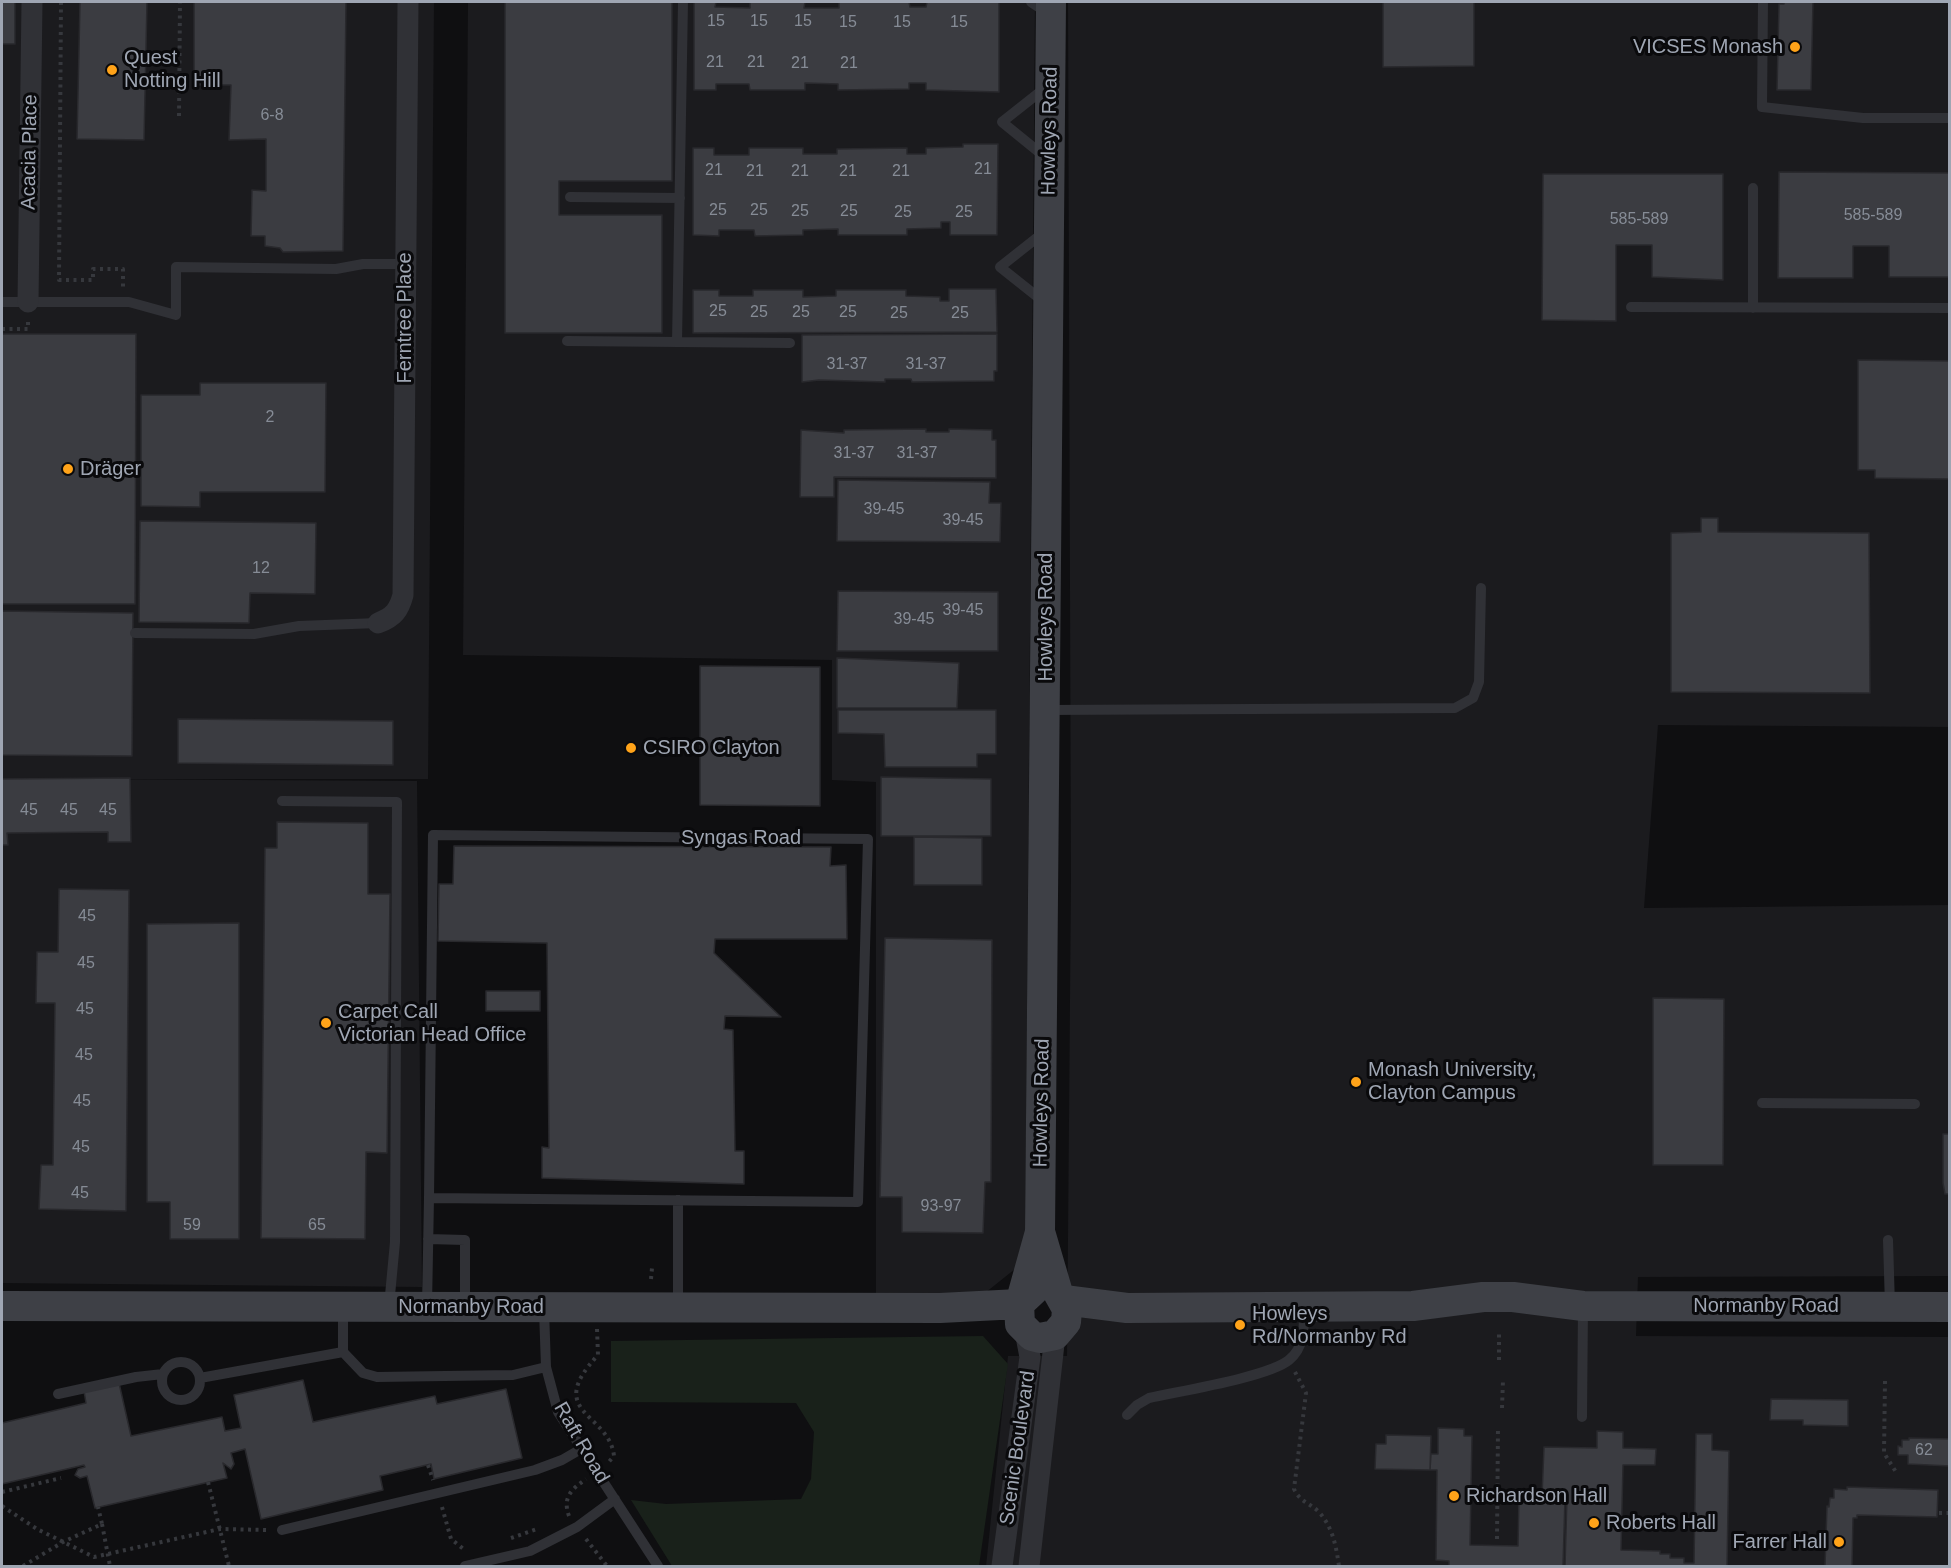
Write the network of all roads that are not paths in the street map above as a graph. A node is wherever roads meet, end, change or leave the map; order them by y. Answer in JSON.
{"nodes":[{"id":1,"x":32,"y":2,"type":"edge"},
{"id":2,"x":408,"y":2,"type":"edge"},
{"id":3,"x":683,"y":2,"type":"edge"},
{"id":4,"x":1762,"y":2,"type":"edge"},
{"id":5,"x":1045,"y":6,"type":"edge"},
{"id":6,"x":1051,"y":84,"type":"junction"},
{"id":7,"x":1950,"y":118,"type":"edge"},
{"id":8,"x":1050,"y":161,"type":"junction"},
{"id":9,"x":1752,"y":188,"type":"dead end"},
{"id":10,"x":570,"y":197,"type":"dead end"},
{"id":11,"x":680,"y":198,"type":"junction"},
{"id":12,"x":1049,"y":229,"type":"junction"},
{"id":13,"x":405,"y":264,"type":"junction"},
{"id":14,"x":2,"y":302,"type":"edge"},
{"id":15,"x":28,"y":302,"type":"junction"},
{"id":16,"x":1048,"y":306,"type":"junction"},
{"id":17,"x":1631,"y":307,"type":"dead end"},
{"id":18,"x":1753,"y":308,"type":"junction"},
{"id":19,"x":1950,"y":308,"type":"edge"},
{"id":20,"x":567,"y":341,"type":"dead end"},
{"id":21,"x":677,"y":342,"type":"junction"},
{"id":22,"x":790,"y":343,"type":"dead end"},
{"id":23,"x":1481,"y":588,"type":"dead end"},
{"id":24,"x":378,"y":623,"type":"joint"},
{"id":25,"x":135,"y":633,"type":"dead end"},
{"id":26,"x":1045,"y":710,"type":"junction"},
{"id":27,"x":282,"y":801,"type":"dead end"},
{"id":28,"x":1762,"y":1102,"type":"dead end"},
{"id":29,"x":1915,"y":1104,"type":"dead end"},
{"id":30,"x":429,"y":1198,"type":"junction"},
{"id":31,"x":678,"y":1200,"type":"junction"},
{"id":32,"x":1040,"y":1232,"type":"junction"},
{"id":33,"x":428,"y":1239,"type":"junction"},
{"id":34,"x":1888,"y":1240,"type":"dead end"},
{"id":35,"x":1061,"y":1297,"type":"junction"},
{"id":36,"x":2,"y":1306,"type":"edge"},
{"id":37,"x":343,"y":1306,"type":"junction"},
{"id":38,"x":389,"y":1306,"type":"junction"},
{"id":39,"x":427,"y":1306,"type":"junction"},
{"id":40,"x":465,"y":1306,"type":"junction"},
{"id":41,"x":1583,"y":1306,"type":"junction"},
{"id":42,"x":1890,"y":1306,"type":"junction"},
{"id":43,"x":544,"y":1307,"type":"junction"},
{"id":44,"x":678,"y":1307,"type":"junction"},
{"id":45,"x":1950,"y":1307,"type":"edge"},
{"id":46,"x":1127,"y":1308,"type":"junction"},
{"id":47,"x":1304,"y":1308,"type":"junction"},
{"id":48,"x":1021,"y":1315,"type":"junction"},
{"id":49,"x":1056,"y":1334,"type":"junction"},
{"id":50,"x":342,"y":1352,"type":"junction"},
{"id":51,"x":546,"y":1367,"type":"junction"},
{"id":52,"x":163,"y":1374,"type":"junction"},
{"id":53,"x":200,"y":1378,"type":"junction"},
{"id":54,"x":58,"y":1394,"type":"dead end"},
{"id":55,"x":1127,"y":1415,"type":"dead end"},
{"id":56,"x":1582,"y":1417,"type":"dead end"},
{"id":57,"x":581,"y":1449,"type":"junction"},
{"id":58,"x":615,"y":1499,"type":"junction"},
{"id":59,"x":1007,"y":1526,"type":"junction"},
{"id":60,"x":1033,"y":1529,"type":"junction"},
{"id":61,"x":282,"y":1530,"type":"road end"},
{"id":62,"x":465,"y":1566,"type":"edge"},
{"id":63,"x":658,"y":1566,"type":"edge"},
{"id":64,"x":1002,"y":1566,"type":"edge"},
{"id":65,"x":1029,"y":1566,"type":"edge"}],
"edges":[{"from":1,"to":15,"type":"street","name":"Acacia Place"},
{"from":2,"to":13,"type":"street","name":"Ferntree Place"},
{"from":3,"to":11,"type":"lane"},
{"from":4,"to":7,"type":"lane"},
{"from":5,"to":6,"type":"street","name":"Howleys Road"},
{"from":6,"to":8,"type":"street","name":"Howleys Road"},
{"from":6,"to":8,"type":"lane"},
{"from":8,"to":12,"type":"street","name":"Howleys Road"},
{"from":9,"to":18,"type":"lane"},
{"from":10,"to":11,"type":"lane"},
{"from":11,"to":21,"type":"lane"},
{"from":12,"to":16,"type":"street","name":"Howleys Road"},
{"from":12,"to":16,"type":"lane"},
{"from":13,"to":15,"type":"lane"},
{"from":13,"to":24,"type":"street","name":"Ferntree Place"},
{"from":14,"to":15,"type":"lane"},
{"from":16,"to":26,"type":"street","name":"Howleys Road"},
{"from":17,"to":18,"type":"lane"},
{"from":18,"to":19,"type":"lane"},
{"from":20,"to":21,"type":"lane"},
{"from":21,"to":22,"type":"lane"},
{"from":23,"to":26,"type":"lane"},
{"from":24,"to":25,"type":"lane"},
{"from":26,"to":32,"type":"street","name":"Howleys Road"},
{"from":27,"to":38,"type":"lane"},
{"from":28,"to":29,"type":"lane"},
{"from":30,"to":31,"type":"lane","name":"Syngas Road"},
{"from":30,"to":31,"type":"lane","name":"Syngas Road"},
{"from":30,"to":33,"type":"lane","name":"Syngas Road"},
{"from":31,"to":44,"type":"lane"},
{"from":32,"to":35,"type":"street","name":"Howleys Road"},
{"from":32,"to":48,"type":"street","name":"Howleys Road"},
{"from":33,"to":39,"type":"lane","name":"Syngas Road"},
{"from":33,"to":40,"type":"lane"},
{"from":34,"to":42,"type":"lane"},
{"from":35,"to":46,"type":"street","name":"Normanby Road"},
{"from":35,"to":48,"type":"street"},
{"from":35,"to":49,"type":"street"},
{"from":36,"to":37,"type":"street","name":"Normanby Road"},
{"from":37,"to":38,"type":"street","name":"Normanby Road"},
{"from":37,"to":50,"type":"lane"},
{"from":38,"to":39,"type":"street","name":"Normanby Road"},
{"from":39,"to":40,"type":"street","name":"Normanby Road"},
{"from":40,"to":43,"type":"street","name":"Normanby Road"},
{"from":41,"to":42,"type":"street","name":"Normanby Road"},
{"from":41,"to":47,"type":"street","name":"Normanby Road"},
{"from":41,"to":56,"type":"lane"},
{"from":42,"to":45,"type":"street","name":"Normanby Road"},
{"from":43,"to":44,"type":"street","name":"Normanby Road"},
{"from":43,"to":51,"type":"lane","name":"Raft Road"},
{"from":44,"to":48,"type":"street","name":"Normanby Road"},
{"from":46,"to":47,"type":"street","name":"Normanby Road"},
{"from":46,"to":49,"type":"street","name":"Normanby Road"},
{"from":47,"to":55,"type":"lane"},
{"from":48,"to":49,"type":"street"},
{"from":48,"to":59,"type":"street","name":"Scenic Boulevard"},
{"from":49,"to":60,"type":"street","name":"Scenic Boulevard"},
{"from":50,"to":51,"type":"lane"},
{"from":50,"to":53,"type":"lane"},
{"from":51,"to":57,"type":"lane","name":"Raft Road"},
{"from":52,"to":53,"type":"lane"},
{"from":52,"to":53,"type":"lane"},
{"from":52,"to":54,"type":"lane"},
{"from":57,"to":58,"type":"lane","name":"Raft Road"},
{"from":57,"to":61,"type":"lane"},
{"from":58,"to":62,"type":"lane"},
{"from":58,"to":63,"type":"lane","name":"Raft Road"},
{"from":59,"to":60,"type":"street"},
{"from":59,"to":64,"type":"street","name":"Scenic Boulevard"},
{"from":60,"to":65,"type":"street","name":"Scenic Boulevard"}]}
